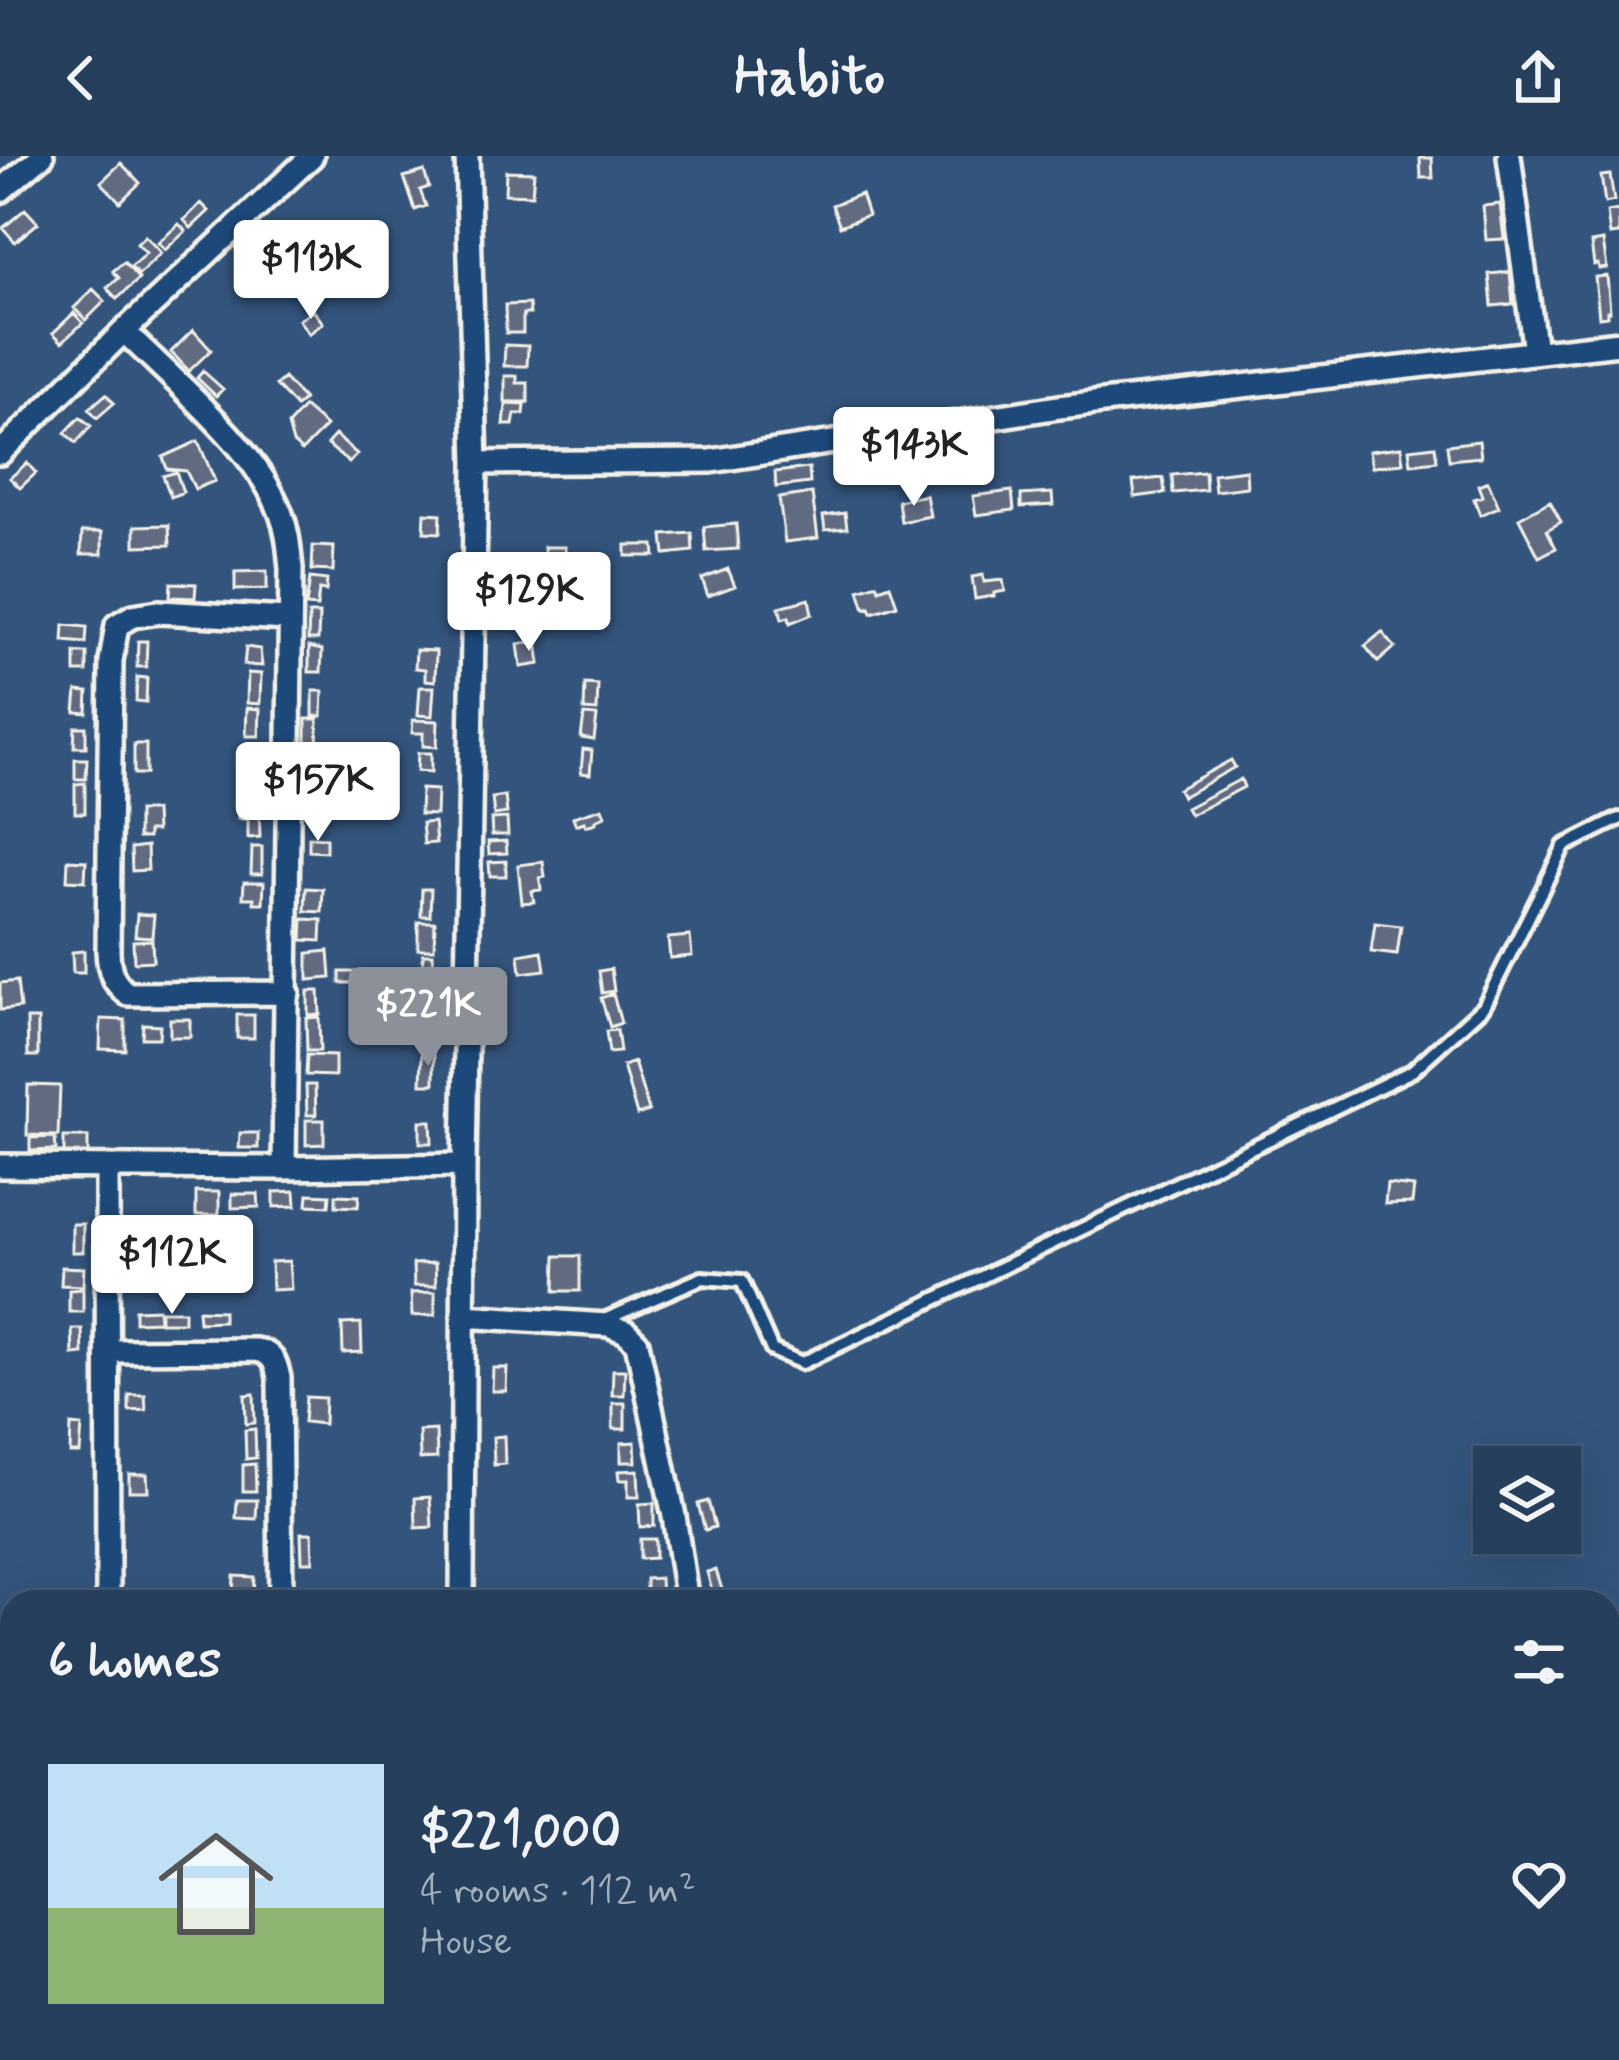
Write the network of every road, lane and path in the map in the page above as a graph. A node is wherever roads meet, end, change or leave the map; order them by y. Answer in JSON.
{"nodes":[{"id":1,"x":42,"y":156,"type":"edge"},
{"id":2,"x":467,"y":156,"type":"edge"},
{"id":3,"x":1509,"y":156,"type":"edge"},
{"id":4,"x":300,"y":160,"type":"edge"},
{"id":5,"x":0,"y":190,"type":"edge"},
{"id":6,"x":124,"y":331,"type":"junction"},
{"id":7,"x":1619,"y":343,"type":"edge"},
{"id":8,"x":1535,"y":352,"type":"junction"},
{"id":9,"x":0,"y":453,"type":"edge"},
{"id":10,"x":476,"y":463,"type":"junction"},
{"id":11,"x":289,"y":619,"type":"junction"},
{"id":12,"x":1619,"y":819,"type":"edge"},
{"id":13,"x":288,"y":993,"type":"junction"},
{"id":14,"x":464,"y":1165,"type":"junction"},
{"id":15,"x":0,"y":1166,"type":"edge"},
{"id":16,"x":107,"y":1168,"type":"junction"},
{"id":17,"x":284,"y":1168,"type":"junction"},
{"id":18,"x":463,"y":1316,"type":"junction"},
{"id":19,"x":596,"y":1323,"type":"junction"},
{"id":20,"x":108,"y":1351,"type":"junction"},
{"id":21,"x":108,"y":1590,"type":"edge"},
{"id":22,"x":281,"y":1590,"type":"edge"},
{"id":23,"x":462,"y":1590,"type":"edge"},
{"id":24,"x":685,"y":1590,"type":"edge"}],
"edges":[{"from":1,"to":5,"type":"street"},
{"from":2,"to":10,"type":"street"},
{"from":3,"to":8,"type":"street"},
{"from":4,"to":6,"type":"street"},
{"from":6,"to":9,"type":"street"},
{"from":6,"to":11,"type":"street"},
{"from":7,"to":8,"type":"street"},
{"from":8,"to":10,"type":"street"},
{"from":10,"to":14,"type":"street"},
{"from":11,"to":13,"type":"street"},
{"from":11,"to":13,"type":"street"},
{"from":12,"to":19,"type":"lane"},
{"from":13,"to":17,"type":"street"},
{"from":14,"to":17,"type":"street"},
{"from":14,"to":18,"type":"street"},
{"from":15,"to":16,"type":"street"},
{"from":16,"to":17,"type":"street"},
{"from":16,"to":20,"type":"street"},
{"from":18,"to":19,"type":"street"},
{"from":18,"to":23,"type":"street"},
{"from":19,"to":24,"type":"street"},
{"from":20,"to":21,"type":"street"},
{"from":20,"to":22,"type":"street"}]}
